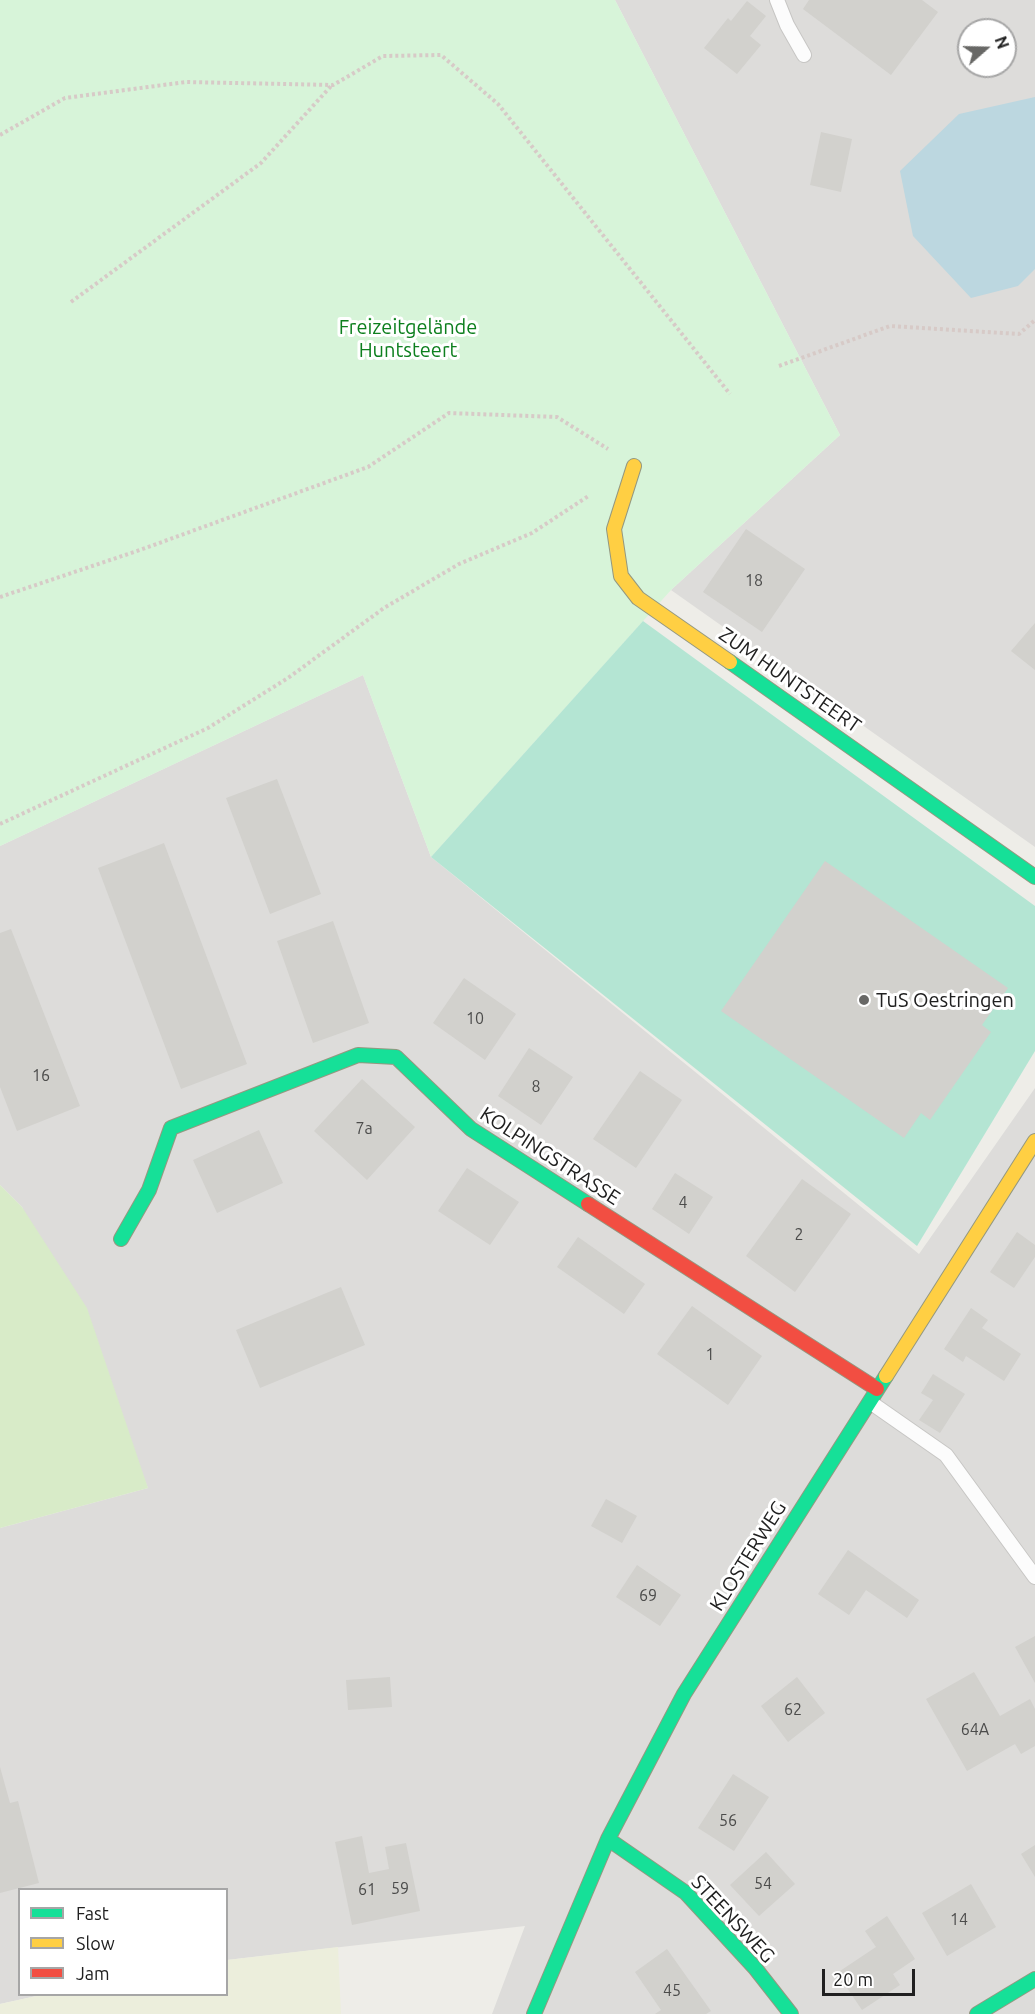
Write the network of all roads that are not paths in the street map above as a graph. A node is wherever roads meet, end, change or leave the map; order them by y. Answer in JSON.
{"nodes":[{"id":1,"x":777,"y":0,"type":"edge"},
{"id":2,"x":804,"y":55,"type":"dead end"},
{"id":3,"x":634,"y":466,"type":"road end"},
{"id":4,"x":1035,"y":877,"type":"edge"},
{"id":5,"x":1035,"y":1141,"type":"edge"},
{"id":6,"x":121,"y":1239,"type":"dead end"},
{"id":7,"x":877,"y":1389,"type":"junction"},
{"id":8,"x":870,"y":1402,"type":"junction"},
{"id":9,"x":1035,"y":1577,"type":"edge"},
{"id":10,"x":608,"y":1839,"type":"junction"},
{"id":11,"x":1035,"y":1979,"type":"edge"},
{"id":12,"x":534,"y":2014,"type":"edge"},
{"id":13,"x":791,"y":2014,"type":"edge"},
{"id":14,"x":977,"y":2014,"type":"edge"}],
"edges":[{"from":1,"to":2,"type":"lane"},
{"from":3,"to":4,"type":"street","name":"ZUM HUNTSTEERT"},
{"from":5,"to":7,"type":"street","name":"KLOSTERWEG"},
{"from":6,"to":7,"type":"street","name":"KOLPINGSTRASSE"},
{"from":7,"to":8,"type":"street","name":"KLOSTERWEG"},
{"from":8,"to":9,"type":"lane"},
{"from":8,"to":10,"type":"street","name":"KLOSTERWEG"},
{"from":10,"to":12,"type":"street","name":"KLOSTERWEG"},
{"from":10,"to":13,"type":"street","name":"STEENSWEG"},
{"from":11,"to":14,"type":"street"}]}
